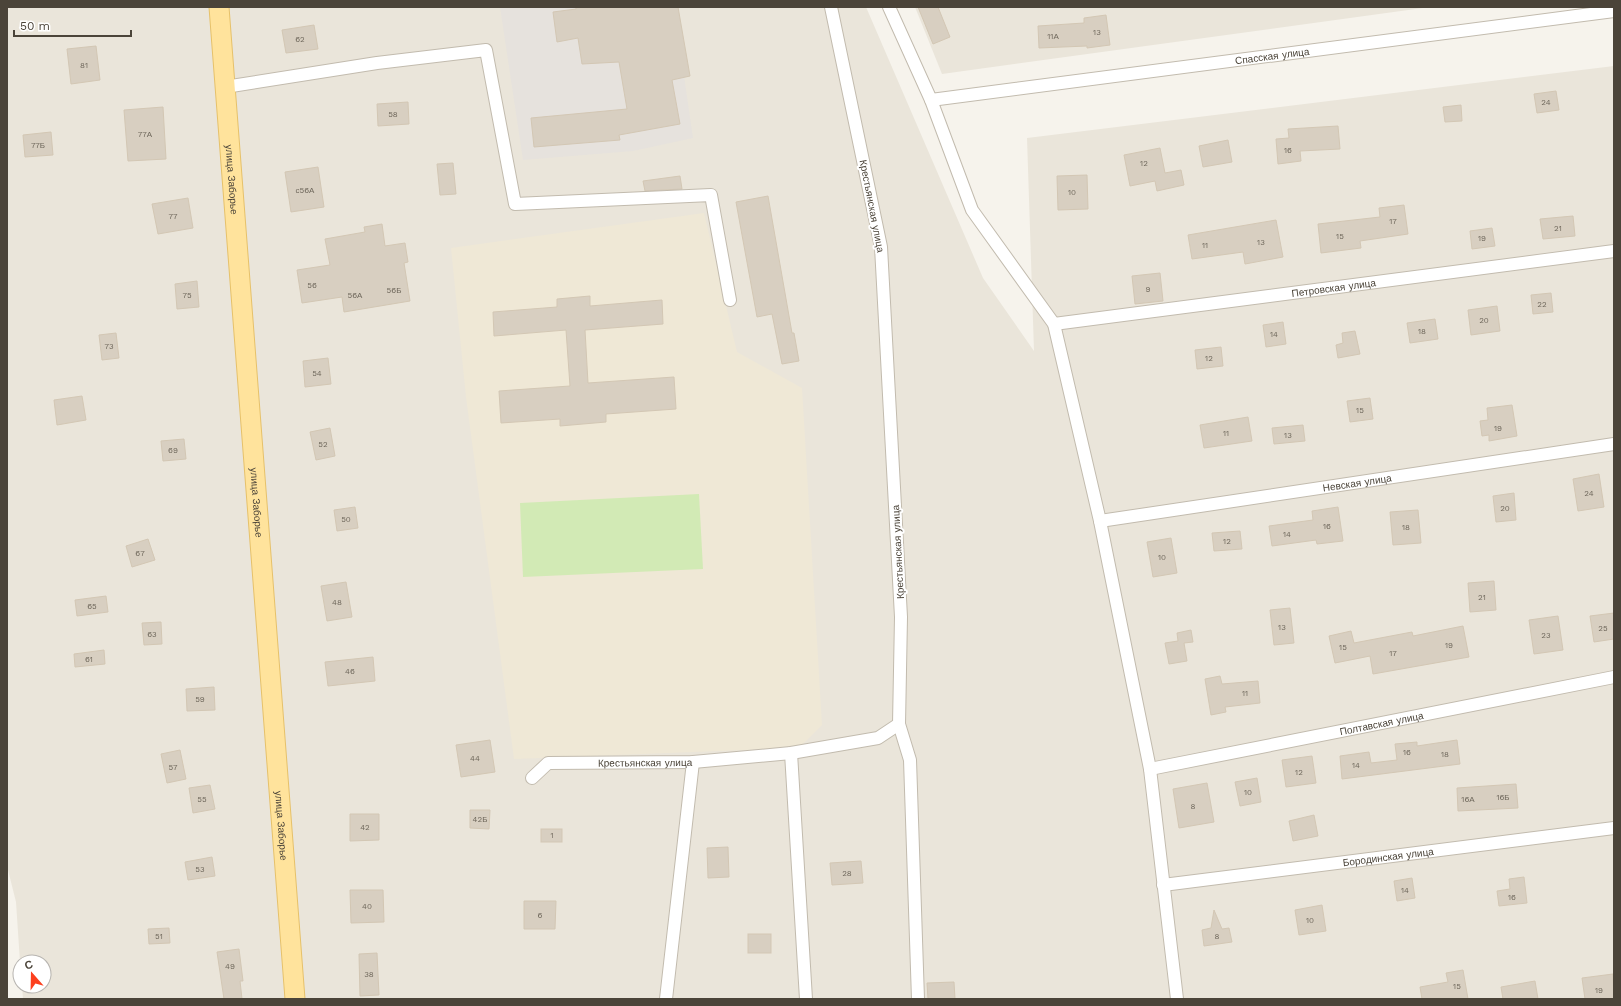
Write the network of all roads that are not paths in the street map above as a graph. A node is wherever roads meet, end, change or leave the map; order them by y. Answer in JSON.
{"nodes":[{"id":1,"x":219,"y":7,"type":"edge"},
{"id":2,"x":831,"y":7,"type":"edge"},
{"id":3,"x":888,"y":7,"type":"edge"},
{"id":4,"x":1614,"y":11,"type":"edge"},
{"id":5,"x":225,"y":87,"type":"junction"},
{"id":6,"x":931,"y":100,"type":"junction"},
{"id":7,"x":1614,"y":251,"type":"edge"},
{"id":8,"x":730,"y":300,"type":"dead end"},
{"id":9,"x":1054,"y":324,"type":"junction"},
{"id":10,"x":1614,"y":444,"type":"edge"},
{"id":11,"x":1100,"y":521,"type":"junction"},
{"id":12,"x":1614,"y":677,"type":"edge"},
{"id":13,"x":899,"y":724,"type":"junction"},
{"id":14,"x":791,"y":753,"type":"junction"},
{"id":15,"x":693,"y":762,"type":"junction"},
{"id":16,"x":1150,"y":769,"type":"junction"},
{"id":17,"x":532,"y":778,"type":"dead end"},
{"id":18,"x":1614,"y":828,"type":"edge"},
{"id":19,"x":1163,"y":885,"type":"junction"},
{"id":20,"x":295,"y":999,"type":"edge"},
{"id":21,"x":666,"y":999,"type":"edge"},
{"id":22,"x":806,"y":999,"type":"edge"},
{"id":23,"x":918,"y":999,"type":"edge"},
{"id":24,"x":1177,"y":999,"type":"edge"}],
"edges":[{"from":1,"to":5,"type":"main road","name":"улица Заборье"},
{"from":2,"to":13,"type":"street","name":"Крестьянская улица"},
{"from":3,"to":6,"type":"street"},
{"from":4,"to":6,"type":"street","name":"Спасская улица"},
{"from":5,"to":8,"type":"street"},
{"from":5,"to":20,"type":"main road","name":"улица Заборье"},
{"from":6,"to":9,"type":"street"},
{"from":7,"to":9,"type":"street","name":"Петровская улица"},
{"from":9,"to":11,"type":"street"},
{"from":10,"to":11,"type":"street","name":"Невская улица"},
{"from":11,"to":16,"type":"street"},
{"from":12,"to":16,"type":"street","name":"Полтавская улица"},
{"from":13,"to":14,"type":"street","name":"Крестьянская улица"},
{"from":13,"to":23,"type":"street"},
{"from":14,"to":15,"type":"street","name":"Крестьянская улица"},
{"from":14,"to":22,"type":"street"},
{"from":15,"to":17,"type":"street","name":"Крестьянская улица"},
{"from":15,"to":21,"type":"street"},
{"from":16,"to":19,"type":"street"},
{"from":18,"to":19,"type":"street","name":"Бородинская улица"},
{"from":19,"to":24,"type":"street"}]}
